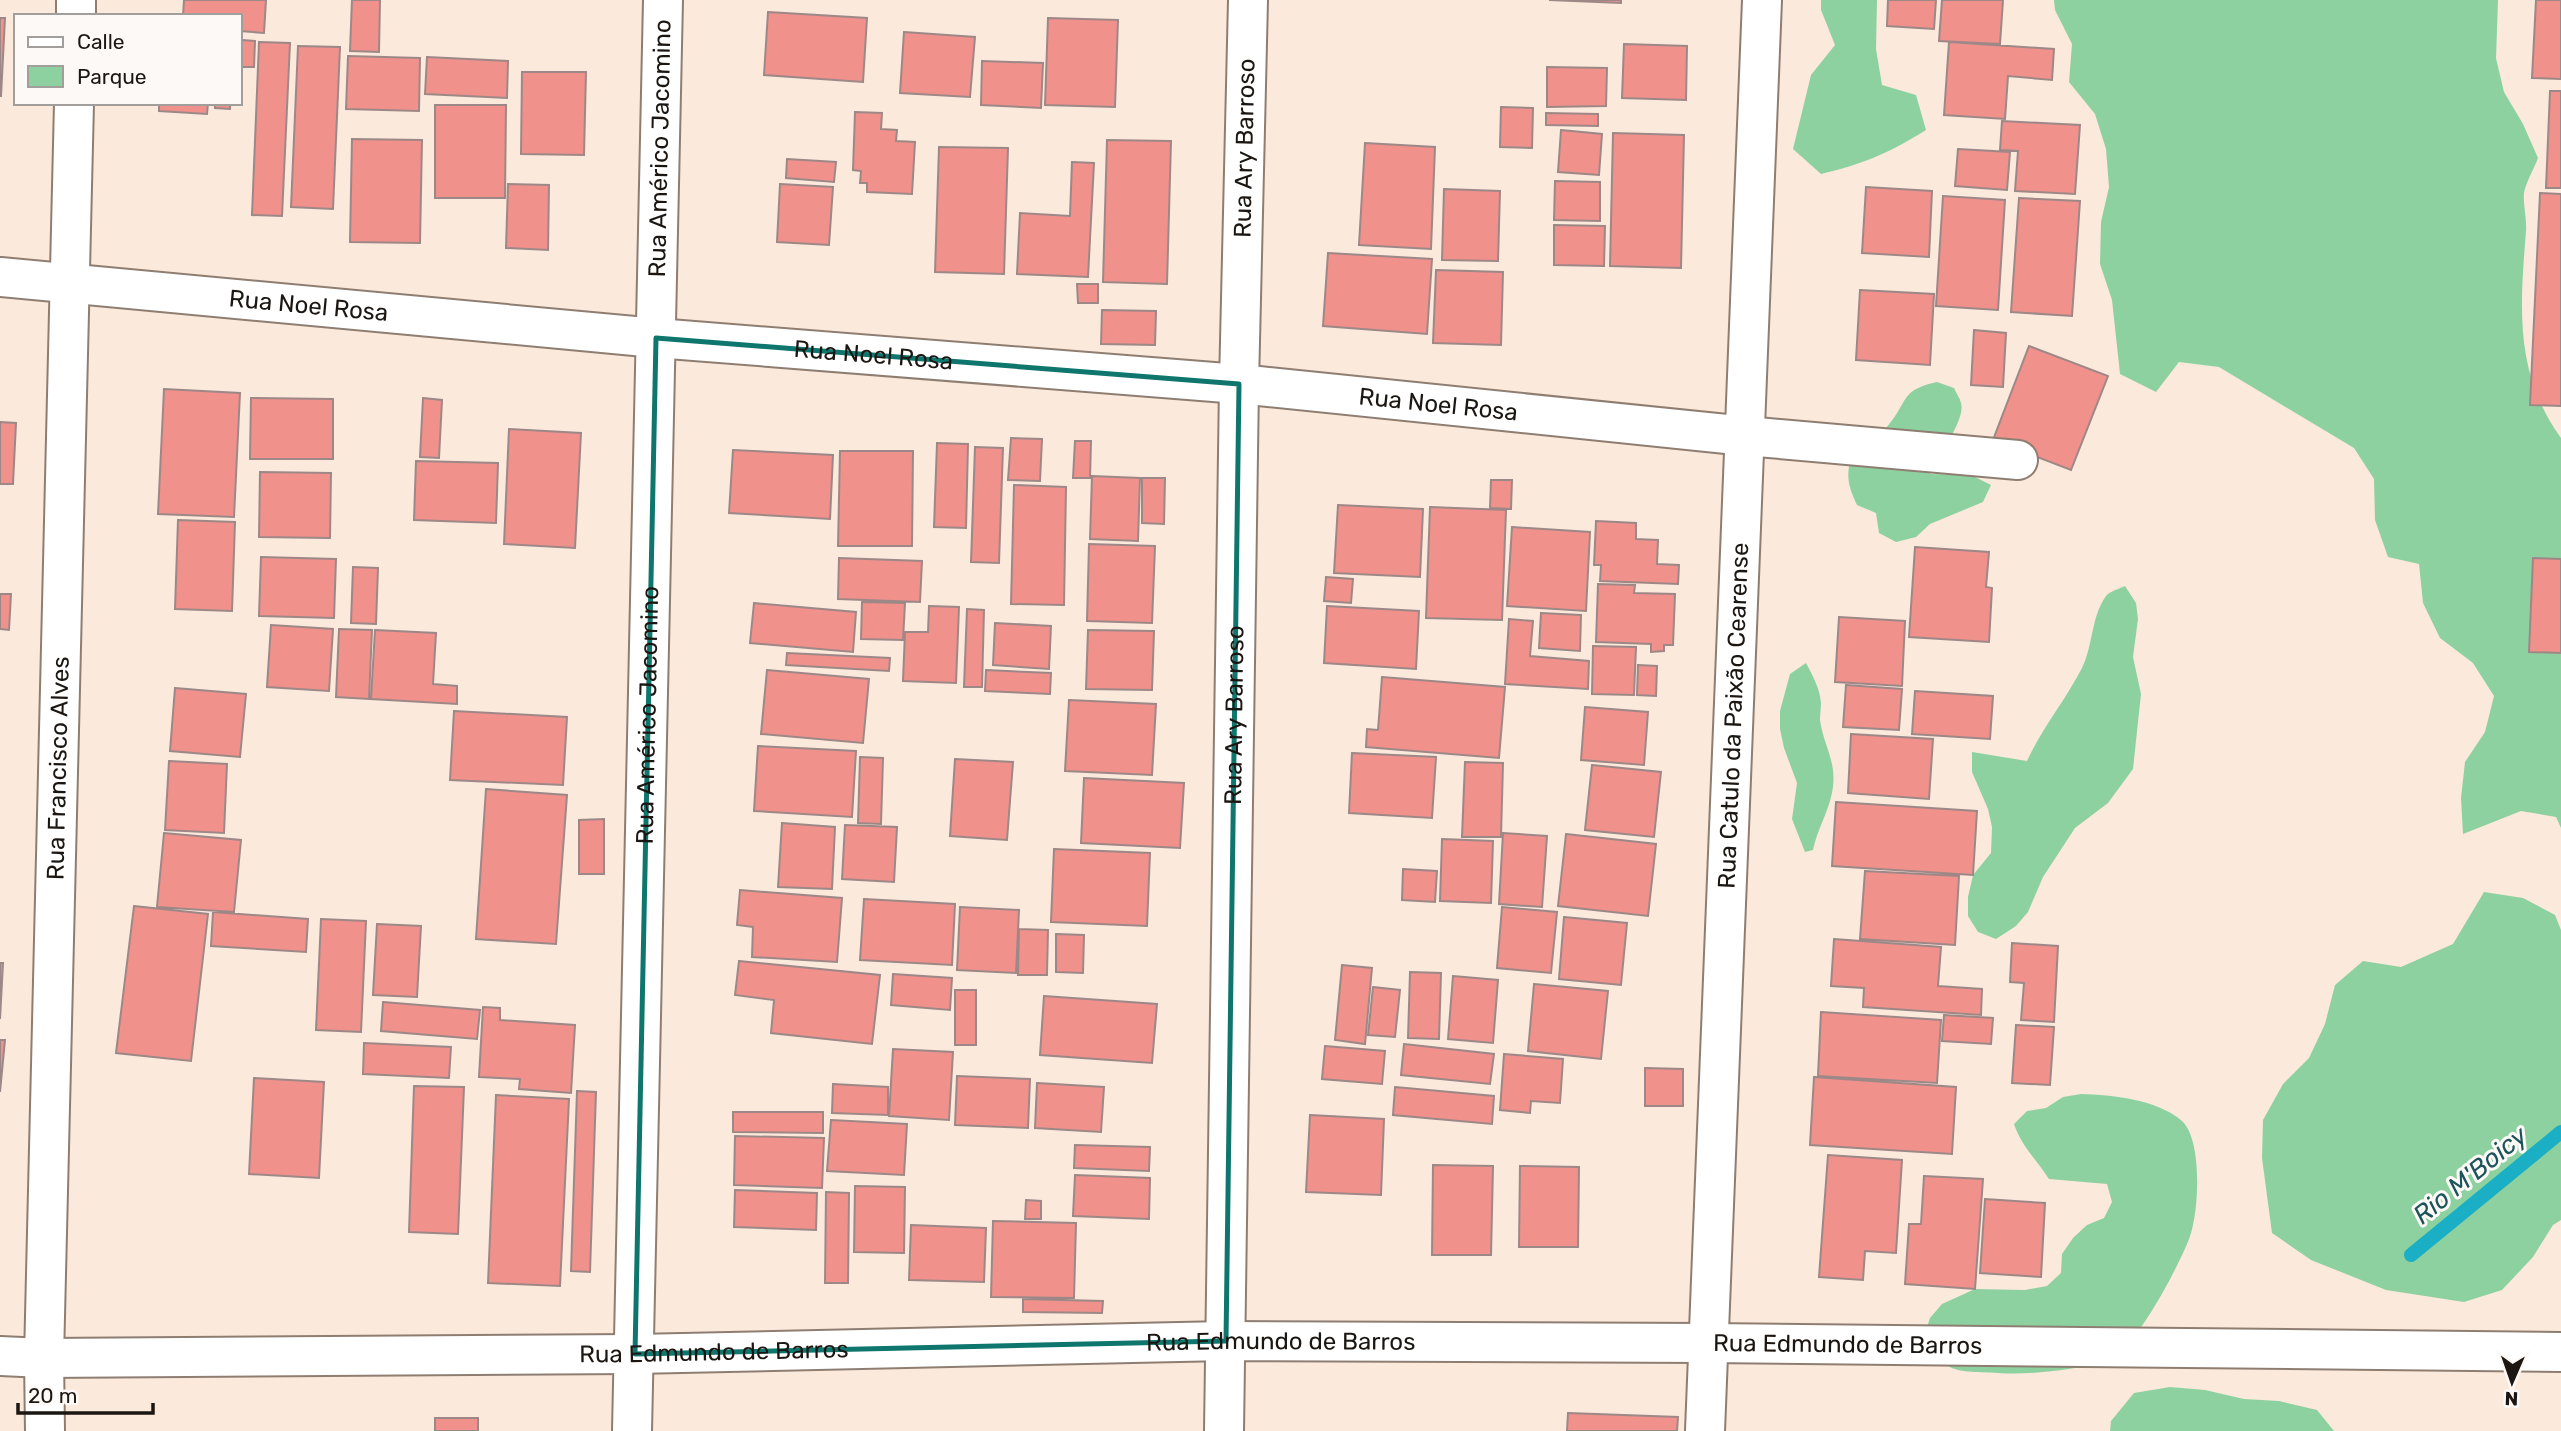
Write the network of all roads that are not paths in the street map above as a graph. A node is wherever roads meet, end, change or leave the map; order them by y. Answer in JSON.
{"nodes":[{"id":1,"x":663,"y":0,"type":"edge"},
{"id":2,"x":1248,"y":0,"type":"edge"},
{"id":3,"x":1762,"y":0,"type":"edge"},
{"id":4,"x":74,"y":105,"type":"edge"},
{"id":5,"x":0,"y":276,"type":"edge"},
{"id":6,"x":70,"y":283,"type":"junction"},
{"id":7,"x":656,"y":338,"type":"junction"},
{"id":8,"x":1239,"y":384,"type":"junction"},
{"id":9,"x":1746,"y":436,"type":"junction"},
{"id":10,"x":2018,"y":460,"type":"dead end"},
{"id":11,"x":1226,"y":1342,"type":"junction"},
{"id":12,"x":1707,"y":1343,"type":"junction"},
{"id":13,"x":2561,"y":1352,"type":"edge"},
{"id":14,"x":635,"y":1354,"type":"junction"},
{"id":15,"x":0,"y":1356,"type":"edge"},
{"id":16,"x":44,"y":1358,"type":"junction"},
{"id":17,"x":45,"y":1431,"type":"edge"},
{"id":18,"x":632,"y":1431,"type":"edge"},
{"id":19,"x":1224,"y":1431,"type":"edge"},
{"id":20,"x":1705,"y":1431,"type":"edge"}],
"edges":[{"from":1,"to":7,"type":"street","name":"Rua Américo Jacomino"},
{"from":2,"to":8,"type":"street","name":"Rua Ary Barroso"},
{"from":3,"to":9,"type":"street","name":"Rua Catulo da Paixão Cearense"},
{"from":4,"to":6,"type":"street","name":"Rua Francisco Alves"},
{"from":5,"to":6,"type":"street","name":"Rua Noel Rosa"},
{"from":6,"to":7,"type":"street","name":"Rua Noel Rosa"},
{"from":6,"to":16,"type":"street","name":"Rua Francisco Alves"},
{"from":7,"to":8,"type":"street","name":"Rua Noel Rosa"},
{"from":7,"to":14,"type":"street","name":"Rua Américo Jacomino"},
{"from":8,"to":9,"type":"street","name":"Rua Noel Rosa"},
{"from":8,"to":11,"type":"street","name":"Rua Ary Barroso"},
{"from":9,"to":10,"type":"street","name":"Rua Noel Rosa"},
{"from":9,"to":12,"type":"street","name":"Rua Catulo da Paixão Cearense"},
{"from":11,"to":12,"type":"street","name":"Rua Edmundo de Barros"},
{"from":11,"to":14,"type":"street","name":"Rua Edmundo de Barros"},
{"from":11,"to":19,"type":"street","name":"Rua Ary Barroso"},
{"from":12,"to":13,"type":"street","name":"Rua Edmundo de Barros"},
{"from":12,"to":20,"type":"street","name":"Rua Catulo da Paixão Cearense"},
{"from":14,"to":16,"type":"street","name":"Rua Edmundo de Barros"},
{"from":14,"to":18,"type":"street","name":"Rua Américo Jacomino"},
{"from":15,"to":16,"type":"street","name":"Rua Edmundo de Barros"},
{"from":16,"to":17,"type":"street","name":"Rua Francisco Alves"}]}
